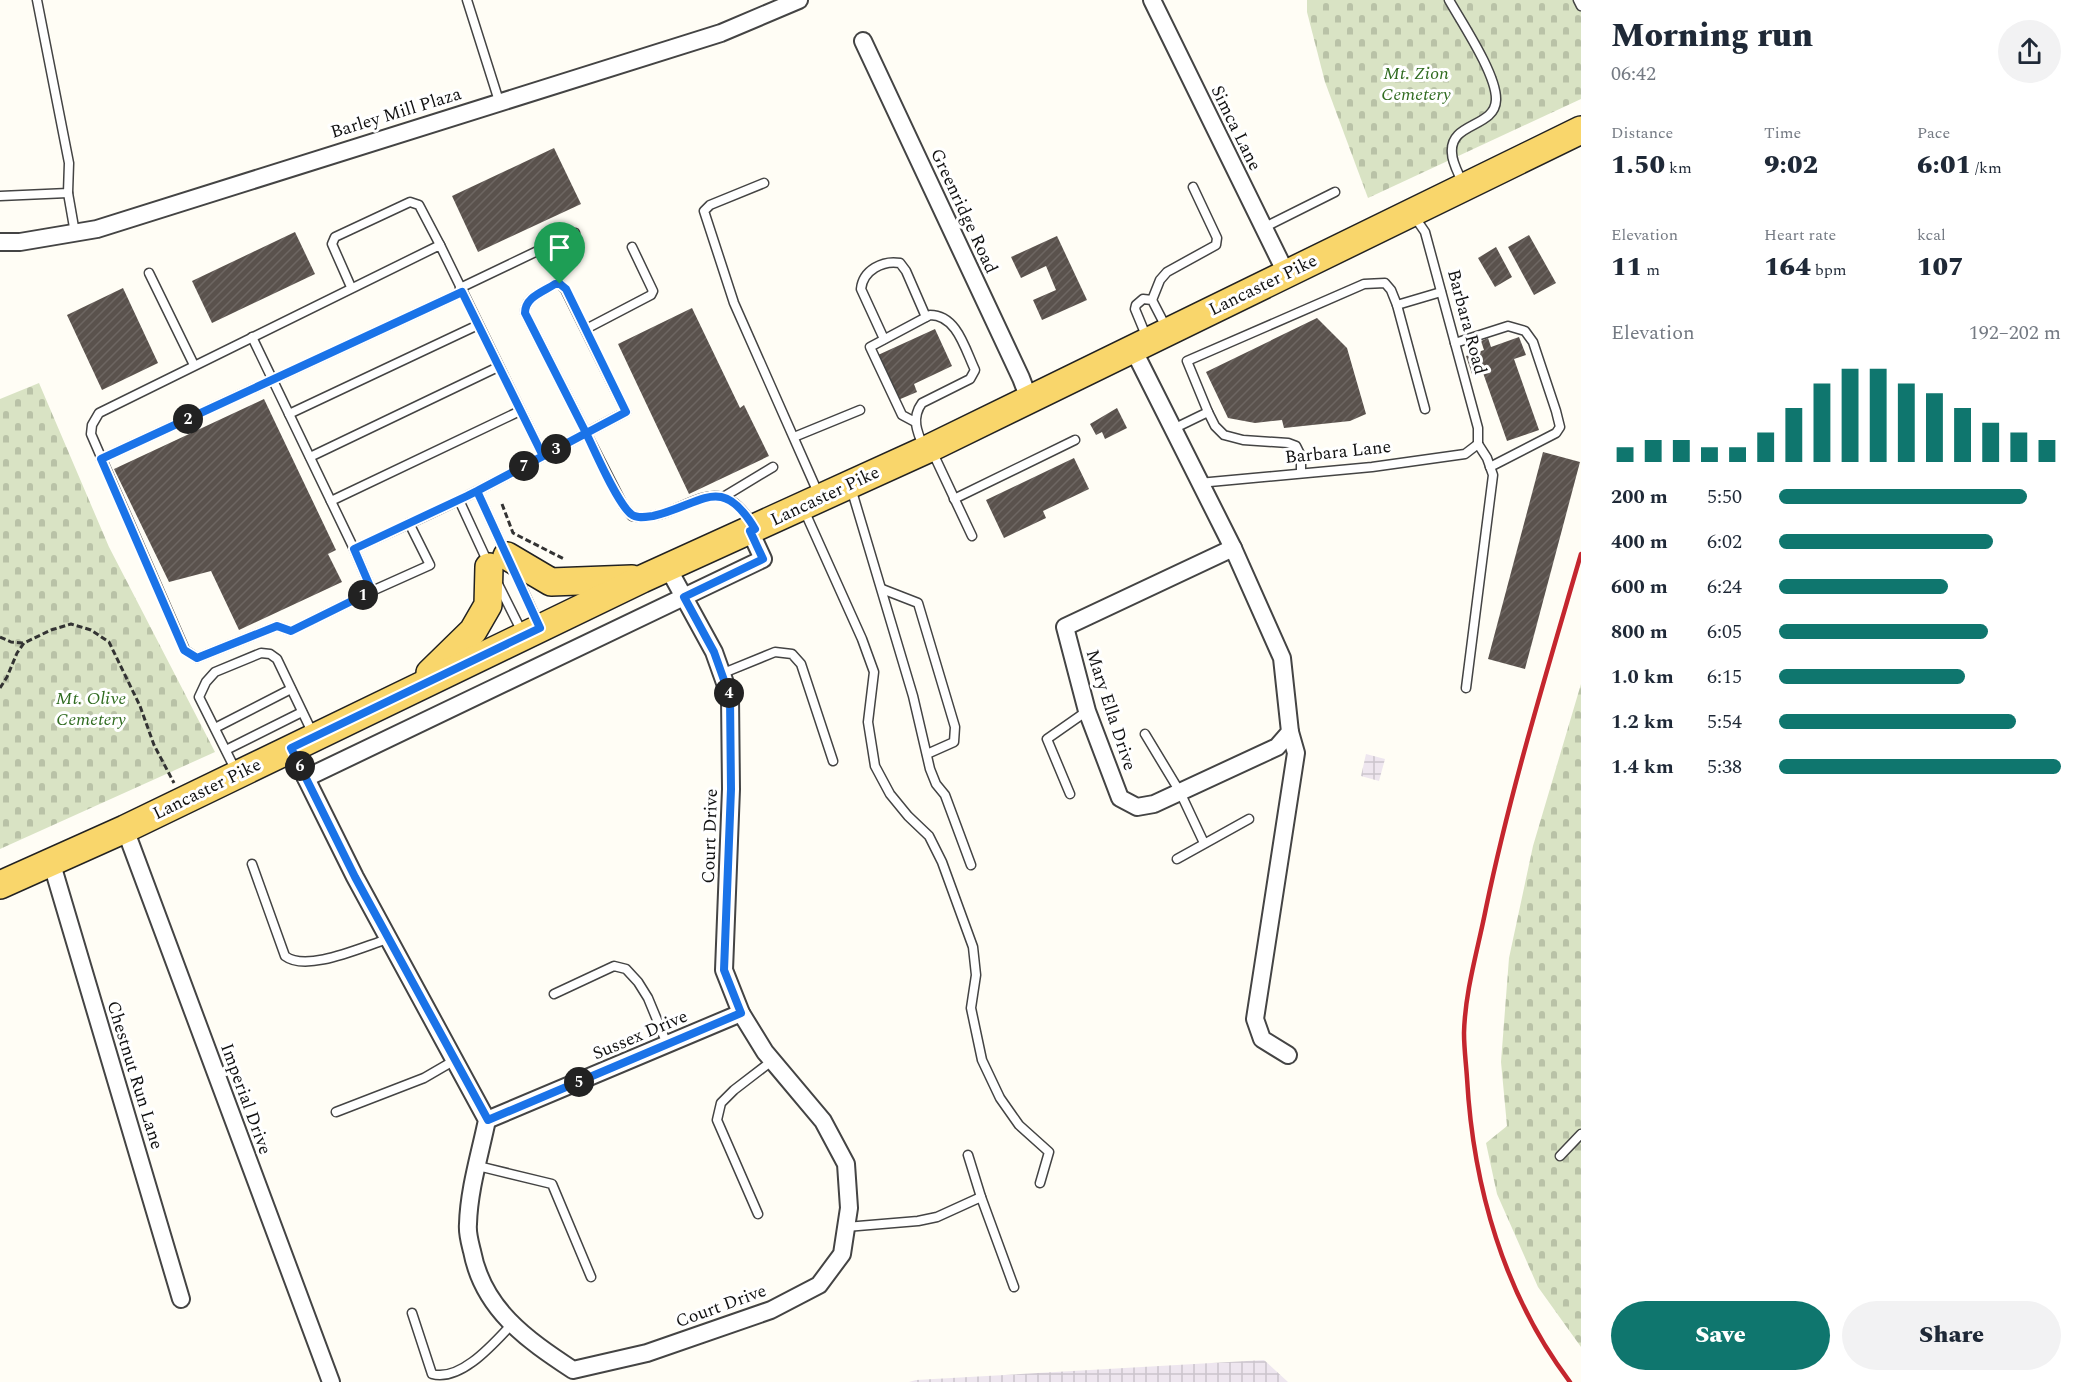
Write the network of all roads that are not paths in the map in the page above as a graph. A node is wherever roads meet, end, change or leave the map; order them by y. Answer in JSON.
{"nodes":[{"id":1,"x":37,"y":0,"type":"edge"},
{"id":2,"x":467,"y":0,"type":"edge"},
{"id":3,"x":799,"y":0,"type":"edge"},
{"id":4,"x":1152,"y":0,"type":"edge"},
{"id":5,"x":1449,"y":0,"type":"edge"},
{"id":6,"x":1578,"y":0,"type":"edge"},
{"id":7,"x":1581,"y":6,"type":"edge"},
{"id":8,"x":863,"y":41,"type":"dead end"},
{"id":9,"x":499,"y":101,"type":"junction"},
{"id":10,"x":1581,"y":130,"type":"edge"},
{"id":11,"x":764,"y":183,"type":"dead end"},
{"id":12,"x":1464,"y":186,"type":"junction"},
{"id":13,"x":1193,"y":187,"type":"dead end"},
{"id":14,"x":1335,"y":192,"type":"dead end"},
{"id":15,"x":68,"y":193,"type":"junction"},
{"id":16,"x":0,"y":196,"type":"edge"},
{"id":17,"x":1411,"y":212,"type":"junction"},
{"id":18,"x":1263,"y":228,"type":"junction"},
{"id":19,"x":575,"y":232,"type":"dead end"},
{"id":20,"x":75,"y":233,"type":"junction"},
{"id":21,"x":0,"y":242,"type":"edge"},
{"id":22,"x":440,"y":245,"type":"junction"},
{"id":23,"x":632,"y":248,"type":"dead end"},
{"id":24,"x":149,"y":273,"type":"dead end"},
{"id":25,"x":1286,"y":273,"type":"junction"},
{"id":26,"x":351,"y":287,"type":"junction"},
{"id":27,"x":461,"y":290,"type":"junction"},
{"id":28,"x":1441,"y":291,"type":"junction"},
{"id":29,"x":1152,"y":300,"type":"junction"},
{"id":30,"x":1397,"y":305,"type":"junction"},
{"id":31,"x":927,"y":317,"type":"junction"},
{"id":32,"x":478,"y":325,"type":"junction"},
{"id":33,"x":586,"y":329,"type":"junction"},
{"id":34,"x":252,"y":337,"type":"junction"},
{"id":35,"x":884,"y":339,"type":"junction"},
{"id":36,"x":1150,"y":341,"type":"junction"},
{"id":37,"x":1455,"y":343,"type":"junction"},
{"id":38,"x":194,"y":365,"type":"junction"},
{"id":39,"x":498,"y":367,"type":"junction"},
{"id":40,"x":273,"y":380,"type":"junction"},
{"id":41,"x":1029,"y":399,"type":"junction"},
{"id":42,"x":1425,"y":409,"type":"dead end"},
{"id":43,"x":860,"y":410,"type":"dead end"},
{"id":44,"x":520,"y":411,"type":"junction"},
{"id":45,"x":1208,"y":412,"type":"junction"},
{"id":46,"x":289,"y":414,"type":"junction"},
{"id":47,"x":915,"y":422,"type":"junction"},
{"id":48,"x":1172,"y":429,"type":"junction"},
{"id":49,"x":586,"y":433,"type":"junction"},
{"id":50,"x":794,"y":437,"type":"junction"},
{"id":51,"x":1075,"y":440,"type":"dead end"},
{"id":52,"x":1478,"y":444,"type":"junction"},
{"id":53,"x":928,"y":449,"type":"junction"},
{"id":54,"x":543,"y":456,"type":"junction"},
{"id":55,"x":310,"y":457,"type":"junction"},
{"id":56,"x":101,"y":459,"type":"junction"},
{"id":57,"x":773,"y":467,"type":"dead end"},
{"id":58,"x":1490,"y":467,"type":"junction"},
{"id":59,"x":1302,"y":473,"type":"junction"},
{"id":60,"x":1199,"y":483,"type":"junction"},
{"id":61,"x":850,"y":485,"type":"junction"},
{"id":62,"x":477,"y":491,"type":"junction"},
{"id":63,"x":725,"y":496,"type":"junction"},
{"id":64,"x":954,"y":499,"type":"junction"},
{"id":65,"x":459,"y":500,"type":"junction"},
{"id":66,"x":331,"y":501,"type":"junction"},
{"id":67,"x":812,"y":502,"type":"junction"},
{"id":68,"x":409,"y":523,"type":"junction"},
{"id":69,"x":753,"y":530,"type":"junction"},
{"id":70,"x":972,"y":537,"type":"dead end"},
{"id":71,"x":1233,"y":548,"type":"junction"},
{"id":72,"x":354,"y":549,"type":"junction"},
{"id":73,"x":498,"y":561,"type":"junction"},
{"id":74,"x":668,"y":568,"type":"junction"},
{"id":75,"x":642,"y":579,"type":"junction"},
{"id":76,"x":882,"y":589,"type":"junction"},
{"id":77,"x":372,"y":591,"type":"junction"},
{"id":78,"x":684,"y":597,"type":"junction"},
{"id":79,"x":532,"y":632,"type":"junction"},
{"id":80,"x":722,"y":674,"type":"junction"},
{"id":81,"x":414,"y":688,"type":"junction"},
{"id":82,"x":1466,"y":688,"type":"dead end"},
{"id":83,"x":291,"y":689,"type":"junction"},
{"id":84,"x":1087,"y":711,"type":"junction"},
{"id":85,"x":302,"y":712,"type":"junction"},
{"id":86,"x":215,"y":728,"type":"junction"},
{"id":87,"x":1290,"y":732,"type":"junction"},
{"id":88,"x":1145,"y":734,"type":"dead end"},
{"id":89,"x":302,"y":743,"type":"junction"},
{"id":90,"x":226,"y":750,"type":"junction"},
{"id":91,"x":927,"y":754,"type":"junction"},
{"id":92,"x":833,"y":761,"type":"dead end"},
{"id":93,"x":238,"y":774,"type":"junction"},
{"id":94,"x":306,"y":778,"type":"junction"},
{"id":95,"x":1180,"y":792,"type":"junction"},
{"id":96,"x":1070,"y":794,"type":"dead end"},
{"id":97,"x":1249,"y":819,"type":"dead end"},
{"id":98,"x":125,"y":829,"type":"junction"},
{"id":99,"x":1204,"y":843,"type":"junction"},
{"id":100,"x":1177,"y":859,"type":"dead end"},
{"id":101,"x":51,"y":861,"type":"junction"},
{"id":102,"x":252,"y":864,"type":"dead end"},
{"id":103,"x":971,"y":865,"type":"dead end"},
{"id":104,"x":0,"y":885,"type":"edge"},
{"id":105,"x":388,"y":939,"type":"junction"},
{"id":106,"x":554,"y":994,"type":"dead end"},
{"id":107,"x":741,"y":1013,"type":"junction"},
{"id":108,"x":667,"y":1044,"type":"junction"},
{"id":109,"x":1288,"y":1055,"type":"dead end"},
{"id":110,"x":455,"y":1060,"type":"junction"},
{"id":111,"x":772,"y":1060,"type":"junction"},
{"id":112,"x":336,"y":1112,"type":"dead end"},
{"id":113,"x":488,"y":1120,"type":"junction"},
{"id":114,"x":1581,"y":1134,"type":"edge"},
{"id":115,"x":968,"y":1155,"type":"dead end"},
{"id":116,"x":1560,"y":1156,"type":"dead end"},
{"id":117,"x":478,"y":1166,"type":"junction"},
{"id":118,"x":1040,"y":1183,"type":"dead end"},
{"id":119,"x":981,"y":1197,"type":"junction"},
{"id":120,"x":759,"y":1214,"type":"dead end"},
{"id":121,"x":846,"y":1227,"type":"junction"},
{"id":122,"x":591,"y":1277,"type":"dead end"},
{"id":123,"x":1014,"y":1287,"type":"dead end"},
{"id":124,"x":181,"y":1299,"type":"dead end"},
{"id":125,"x":412,"y":1313,"type":"dead end"},
{"id":126,"x":512,"y":1324,"type":"junction"},
{"id":127,"x":331,"y":1382,"type":"edge"}],
"edges":[{"from":1,"to":15,"type":"lane"},
{"from":2,"to":9,"type":"lane"},
{"from":3,"to":9,"type":"street","name":"Barley Mill Plaza"},
{"from":4,"to":18,"type":"street","name":"Simca Lane"},
{"from":5,"to":12,"type":"lane"},
{"from":6,"to":7,"type":"lane"},
{"from":8,"to":41,"type":"street","name":"Greenridge Road"},
{"from":9,"to":20,"type":"street","name":"Barley Mill Plaza"},
{"from":10,"to":12,"type":"main road","name":"Lancaster Pike"},
{"from":11,"to":50,"type":"lane"},
{"from":12,"to":17,"type":"main road","name":"Lancaster Pike"},
{"from":13,"to":29,"type":"lane"},
{"from":14,"to":18,"type":"lane"},
{"from":15,"to":16,"type":"lane"},
{"from":15,"to":20,"type":"lane"},
{"from":17,"to":25,"type":"main road","name":"Lancaster Pike"},
{"from":17,"to":28,"type":"lane","name":"Barbara Road"},
{"from":18,"to":25,"type":"street","name":"Simca Lane"},
{"from":19,"to":27,"type":"lane"},
{"from":20,"to":21,"type":"street","name":"Barley Mill Plaza"},
{"from":22,"to":26,"type":"lane"},
{"from":22,"to":26,"type":"lane"},
{"from":22,"to":27,"type":"lane"},
{"from":23,"to":33,"type":"lane"},
{"from":24,"to":38,"type":"lane"},
{"from":25,"to":36,"type":"main road","name":"Lancaster Pike"},
{"from":26,"to":34,"type":"lane"},
{"from":27,"to":32,"type":"lane"},
{"from":27,"to":40,"type":"lane"},
{"from":28,"to":30,"type":"lane"},
{"from":28,"to":37,"type":"lane","name":"Barbara Road"},
{"from":29,"to":36,"type":"lane"},
{"from":29,"to":36,"type":"lane"},
{"from":30,"to":42,"type":"lane"},
{"from":30,"to":45,"type":"lane"},
{"from":31,"to":35,"type":"lane"},
{"from":31,"to":35,"type":"lane"},
{"from":31,"to":47,"type":"lane"},
{"from":32,"to":39,"type":"lane"},
{"from":32,"to":46,"type":"lane"},
{"from":33,"to":49,"type":"lane"},
{"from":33,"to":49,"type":"lane"},
{"from":34,"to":38,"type":"lane"},
{"from":34,"to":40,"type":"lane"},
{"from":35,"to":47,"type":"lane"},
{"from":36,"to":41,"type":"main road","name":"Lancaster Pike"},
{"from":36,"to":48,"type":"street"},
{"from":37,"to":52,"type":"lane","name":"Barbara Road"},
{"from":37,"to":58,"type":"lane"},
{"from":38,"to":56,"type":"lane"},
{"from":39,"to":44,"type":"lane"},
{"from":39,"to":55,"type":"lane"},
{"from":40,"to":46,"type":"lane"},
{"from":40,"to":56,"type":"lane"},
{"from":41,"to":53,"type":"main road","name":"Lancaster Pike"},
{"from":43,"to":50,"type":"lane"},
{"from":44,"to":54,"type":"lane"},
{"from":44,"to":66,"type":"lane"},
{"from":45,"to":48,"type":"lane"},
{"from":45,"to":59,"type":"lane"},
{"from":46,"to":55,"type":"lane"},
{"from":47,"to":53,"type":"lane"},
{"from":48,"to":60,"type":"street"},
{"from":49,"to":54,"type":"lane"},
{"from":49,"to":63,"type":"lane"},
{"from":50,"to":67,"type":"lane"},
{"from":51,"to":64,"type":"lane"},
{"from":52,"to":58,"type":"lane"},
{"from":52,"to":59,"type":"lane","name":"Barbara Lane"},
{"from":53,"to":61,"type":"main road","name":"Lancaster Pike"},
{"from":53,"to":64,"type":"lane"},
{"from":54,"to":62,"type":"lane"},
{"from":55,"to":66,"type":"lane"},
{"from":56,"to":77,"type":"lane"},
{"from":57,"to":63,"type":"lane"},
{"from":58,"to":82,"type":"lane"},
{"from":59,"to":60,"type":"lane","name":"Barbara Lane"},
{"from":60,"to":71,"type":"street"},
{"from":61,"to":67,"type":"main road","name":"Lancaster Pike"},
{"from":61,"to":76,"type":"lane"},
{"from":62,"to":65,"type":"lane"},
{"from":62,"to":73,"type":"lane"},
{"from":63,"to":69,"type":"lane"},
{"from":64,"to":70,"type":"lane"},
{"from":65,"to":68,"type":"lane"},
{"from":65,"to":73,"type":"lane"},
{"from":66,"to":72,"type":"lane"},
{"from":67,"to":69,"type":"main road","name":"Lancaster Pike"},
{"from":67,"to":118,"type":"lane"},
{"from":68,"to":72,"type":"lane"},
{"from":68,"to":77,"type":"lane"},
{"from":69,"to":74,"type":"main road","name":"Lancaster Pike"},
{"from":69,"to":78,"type":"street"},
{"from":71,"to":84,"type":"street","name":"Mary Ella Drive"},
{"from":71,"to":87,"type":"street"},
{"from":72,"to":77,"type":"lane"},
{"from":73,"to":75,"type":"main road"},
{"from":73,"to":79,"type":"lane"},
{"from":73,"to":79,"type":"lane"},
{"from":73,"to":81,"type":"main road"},
{"from":74,"to":75,"type":"main road","name":"Lancaster Pike"},
{"from":74,"to":78,"type":"street","name":"Court Drive"},
{"from":75,"to":79,"type":"main road","name":"Lancaster Pike"},
{"from":76,"to":91,"type":"lane"},
{"from":76,"to":91,"type":"lane"},
{"from":78,"to":80,"type":"street","name":"Court Drive"},
{"from":78,"to":94,"type":"street"},
{"from":79,"to":81,"type":"main road","name":"Lancaster Pike"},
{"from":80,"to":92,"type":"lane"},
{"from":80,"to":107,"type":"street","name":"Court Drive"},
{"from":81,"to":89,"type":"main road","name":"Lancaster Pike"},
{"from":83,"to":85,"type":"lane"},
{"from":83,"to":86,"type":"lane"},
{"from":83,"to":86,"type":"lane"},
{"from":84,"to":95,"type":"street","name":"Mary Ella Drive"},
{"from":84,"to":96,"type":"lane"},
{"from":85,"to":89,"type":"lane"},
{"from":85,"to":90,"type":"lane"},
{"from":86,"to":90,"type":"lane"},
{"from":87,"to":95,"type":"street","name":"Mary Ella Drive"},
{"from":87,"to":109,"type":"street"},
{"from":88,"to":95,"type":"lane"},
{"from":89,"to":93,"type":"main road","name":"Lancaster Pike"},
{"from":89,"to":94,"type":"street"},
{"from":90,"to":93,"type":"lane"},
{"from":91,"to":103,"type":"lane"},
{"from":93,"to":98,"type":"main road","name":"Lancaster Pike"},
{"from":94,"to":105,"type":"street"},
{"from":95,"to":99,"type":"lane"},
{"from":97,"to":99,"type":"lane"},
{"from":98,"to":101,"type":"main road","name":"Lancaster Pike"},
{"from":98,"to":127,"type":"street","name":"Imperial Drive"},
{"from":99,"to":100,"type":"lane"},
{"from":101,"to":104,"type":"main road","name":"Lancaster Pike"},
{"from":101,"to":124,"type":"street","name":"Chestnut Run Lane"},
{"from":102,"to":105,"type":"lane"},
{"from":105,"to":110,"type":"street"},
{"from":106,"to":108,"type":"lane"},
{"from":107,"to":108,"type":"street","name":"Sussex Drive"},
{"from":107,"to":111,"type":"street","name":"Court Drive"},
{"from":108,"to":113,"type":"street","name":"Sussex Drive"},
{"from":110,"to":112,"type":"lane"},
{"from":110,"to":113,"type":"street"},
{"from":111,"to":120,"type":"lane"},
{"from":111,"to":121,"type":"street","name":"Court Drive"},
{"from":113,"to":117,"type":"street","name":"Court Drive"},
{"from":114,"to":116,"type":"lane"},
{"from":115,"to":119,"type":"lane"},
{"from":117,"to":122,"type":"lane"},
{"from":117,"to":126,"type":"street","name":"Court Drive"},
{"from":119,"to":121,"type":"lane"},
{"from":119,"to":123,"type":"lane"},
{"from":121,"to":126,"type":"street","name":"Court Drive"},
{"from":125,"to":126,"type":"lane"}]}
